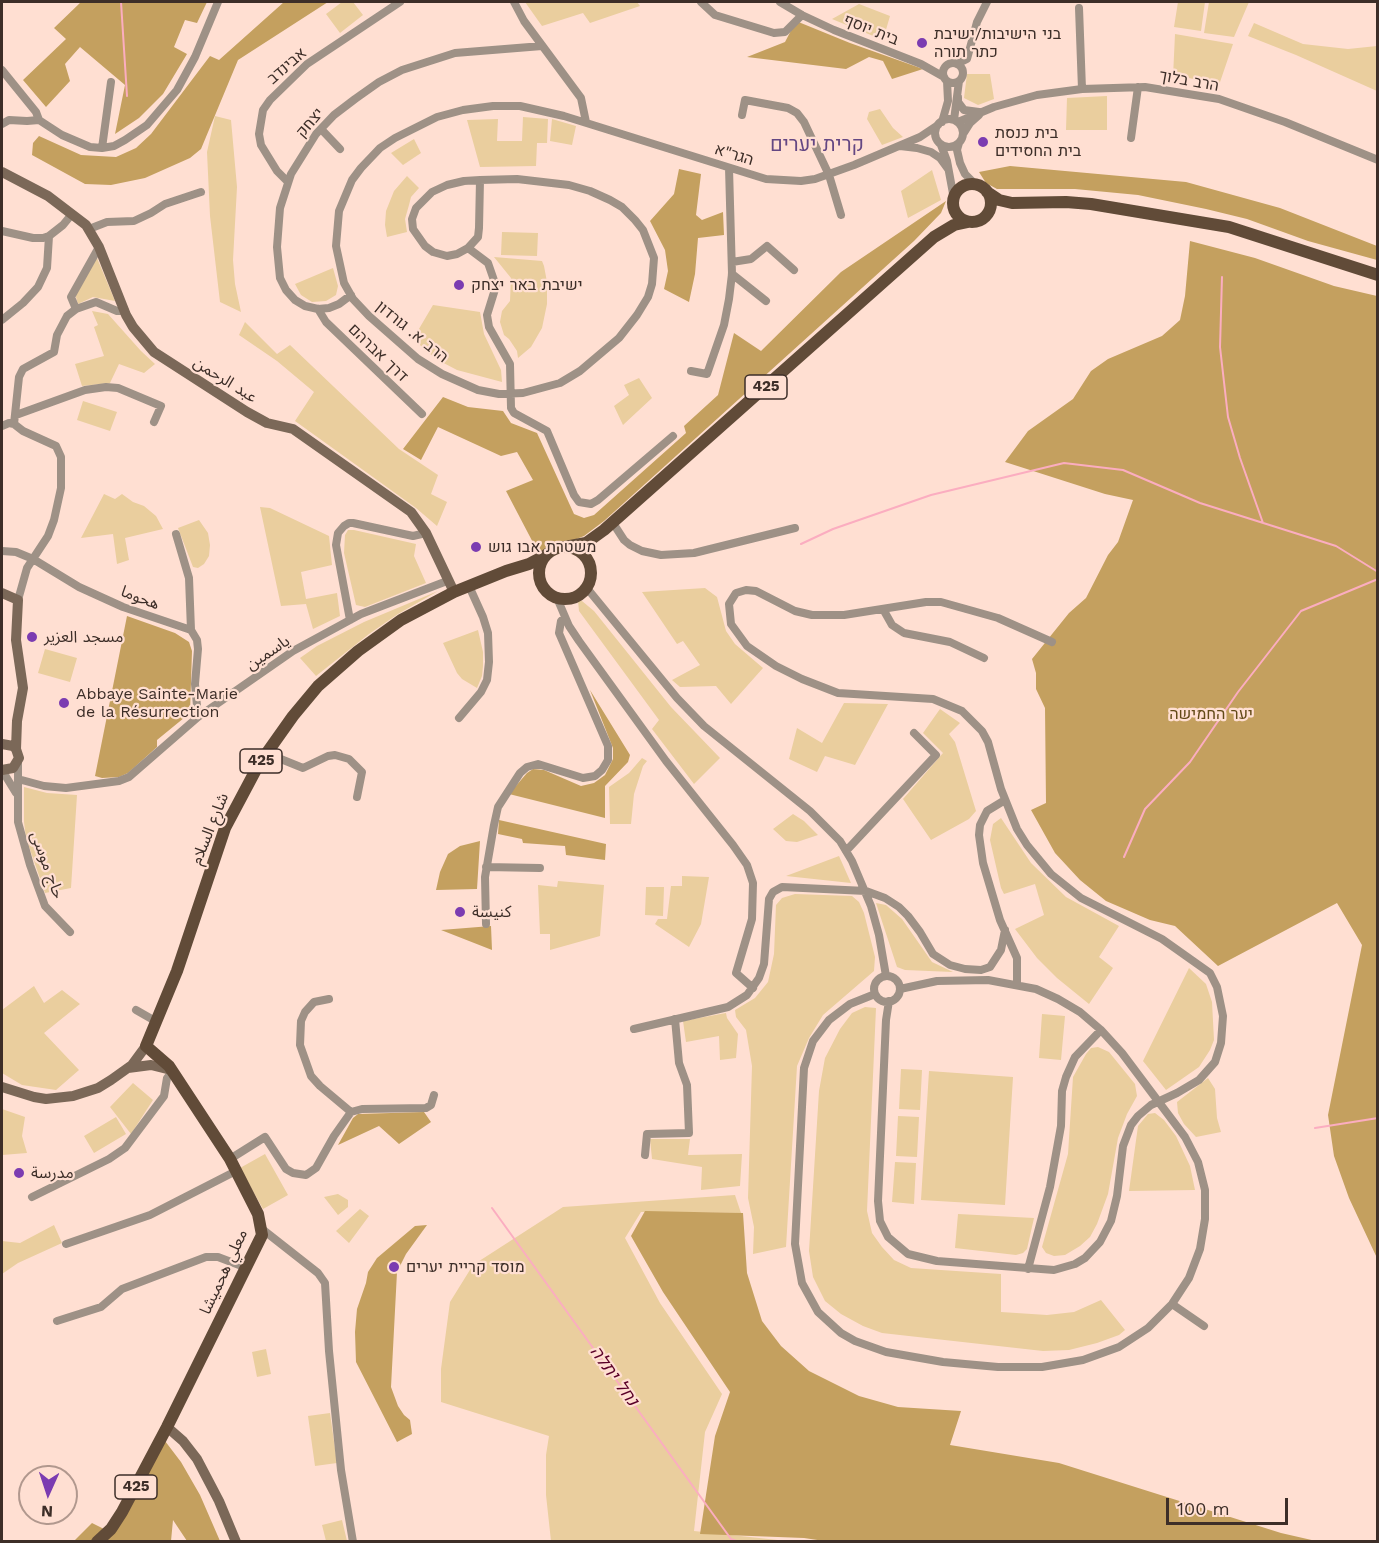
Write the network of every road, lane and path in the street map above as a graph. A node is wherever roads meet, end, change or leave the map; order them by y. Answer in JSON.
{"nodes":[{"id":1,"x":218,"y":2,"type":"edge"},
{"id":2,"x":400,"y":2,"type":"edge"},
{"id":3,"x":514,"y":2,"type":"edge"},
{"id":4,"x":700,"y":2,"type":"edge"},
{"id":5,"x":780,"y":2,"type":"edge"},
{"id":6,"x":987,"y":2,"type":"edge"},
{"id":7,"x":1079,"y":8,"type":"dead end"},
{"id":8,"x":802,"y":15,"type":"junction"},
{"id":9,"x":542,"y":46,"type":"junction"},
{"id":10,"x":921,"y":64,"type":"junction"},
{"id":11,"x":953,"y":64,"type":"junction"},
{"id":12,"x":2,"y":70,"type":"edge"},
{"id":13,"x":945,"y":79,"type":"junction"},
{"id":14,"x":959,"y":81,"type":"junction"},
{"id":15,"x":111,"y":82,"type":"dead end"},
{"id":16,"x":1138,"y":87,"type":"junction"},
{"id":17,"x":1082,"y":88,"type":"junction"},
{"id":18,"x":957,"y":93,"type":"junction"},
{"id":19,"x":984,"y":111,"type":"junction"},
{"id":20,"x":742,"y":115,"type":"dead end"},
{"id":21,"x":39,"y":120,"type":"junction"},
{"id":22,"x":956,"y":121,"type":"junction"},
{"id":23,"x":585,"y":122,"type":"junction"},
{"id":24,"x":940,"y":123,"type":"junction"},
{"id":25,"x":2,"y":124,"type":"edge"},
{"id":26,"x":321,"y":129,"type":"junction"},
{"id":27,"x":607,"y":129,"type":"joint"},
{"id":28,"x":963,"y":134,"type":"junction"},
{"id":29,"x":920,"y":136,"type":"junction"},
{"id":30,"x":935,"y":137,"type":"junction"},
{"id":31,"x":1131,"y":138,"type":"dead end"},
{"id":32,"x":959,"y":143,"type":"junction"},
{"id":33,"x":941,"y":145,"type":"junction"},
{"id":34,"x":898,"y":146,"type":"junction"},
{"id":35,"x":102,"y":148,"type":"junction"},
{"id":36,"x":340,"y":149,"type":"dead end"},
{"id":37,"x":1377,"y":160,"type":"edge"},
{"id":38,"x":729,"y":168,"type":"junction"},
{"id":39,"x":948,"y":169,"type":"junction"},
{"id":40,"x":2,"y":172,"type":"edge"},
{"id":41,"x":830,"y":175,"type":"junction"},
{"id":42,"x":480,"y":180,"type":"junction"},
{"id":43,"x":288,"y":182,"type":"junction"},
{"id":44,"x":982,"y":188,"type":"junction"},
{"id":45,"x":201,"y":192,"type":"dead end"},
{"id":46,"x":954,"y":201,"type":"junction"},
{"id":47,"x":1021,"y":203,"type":"junction"},
{"id":48,"x":72,"y":214,"type":"junction"},
{"id":49,"x":841,"y":215,"type":"dead end"},
{"id":50,"x":986,"y":216,"type":"junction"},
{"id":51,"x":968,"y":222,"type":"junction"},
{"id":52,"x":89,"y":229,"type":"junction"},
{"id":53,"x":2,"y":231,"type":"edge"},
{"id":54,"x":50,"y":236,"type":"junction"},
{"id":55,"x":927,"y":244,"type":"junction"},
{"id":56,"x":99,"y":247,"type":"junction"},
{"id":57,"x":468,"y":249,"type":"junction"},
{"id":58,"x":732,"y":262,"type":"junction"},
{"id":59,"x":794,"y":270,"type":"dead end"},
{"id":60,"x":732,"y":274,"type":"junction"},
{"id":61,"x":1377,"y":274,"type":"edge"},
{"id":62,"x":351,"y":295,"type":"junction"},
{"id":63,"x":766,"y":301,"type":"dead end"},
{"id":64,"x":76,"y":309,"type":"junction"},
{"id":65,"x":318,"y":309,"type":"junction"},
{"id":66,"x":125,"y":311,"type":"junction"},
{"id":67,"x":2,"y":320,"type":"edge"},
{"id":68,"x":691,"y":371,"type":"dead end"},
{"id":69,"x":509,"y":394,"type":"junction"},
{"id":70,"x":422,"y":414,"type":"dead end"},
{"id":71,"x":16,"y":415,"type":"junction"},
{"id":72,"x":154,"y":422,"type":"dead end"},
{"id":73,"x":14,"y":424,"type":"junction"},
{"id":74,"x":2,"y":426,"type":"edge"},
{"id":75,"x":673,"y":436,"type":"dead end"},
{"id":76,"x":609,"y":526,"type":"junction"},
{"id":77,"x":795,"y":528,"type":"dead end"},
{"id":78,"x":426,"y":533,"type":"junction"},
{"id":79,"x":176,"y":534,"type":"dead end"},
{"id":80,"x":565,"y":547,"type":"junction"},
{"id":81,"x":2,"y":551,"type":"edge"},
{"id":82,"x":546,"y":555,"type":"junction"},
{"id":83,"x":33,"y":559,"type":"junction"},
{"id":84,"x":589,"y":565,"type":"junction"},
{"id":85,"x":498,"y":574,"type":"junction"},
{"id":86,"x":447,"y":580,"type":"junction"},
{"id":87,"x":541,"y":583,"type":"junction"},
{"id":88,"x":469,"y":586,"type":"junction"},
{"id":89,"x":586,"y":587,"type":"junction"},
{"id":90,"x":454,"y":592,"type":"junction"},
{"id":91,"x":2,"y":593,"type":"edge"},
{"id":92,"x":558,"y":598,"type":"junction"},
{"id":93,"x":18,"y":600,"type":"junction"},
{"id":94,"x":883,"y":609,"type":"junction"},
{"id":95,"x":565,"y":617,"type":"junction"},
{"id":96,"x":350,"y":620,"type":"junction"},
{"id":97,"x":191,"y":630,"type":"junction"},
{"id":98,"x":1052,"y":642,"type":"dead end"},
{"id":99,"x":984,"y":658,"type":"dead end"},
{"id":100,"x":198,"y":717,"type":"junction"},
{"id":101,"x":459,"y":718,"type":"dead end"},
{"id":102,"x":17,"y":721,"type":"junction"},
{"id":103,"x":914,"y":733,"type":"dead end"},
{"id":104,"x":3,"y":744,"type":"edge"},
{"id":105,"x":16,"y":750,"type":"junction"},
{"id":106,"x":266,"y":753,"type":"junction"},
{"id":107,"x":18,"y":763,"type":"junction"},
{"id":108,"x":2,"y":770,"type":"edge"},
{"id":109,"x":18,"y":779,"type":"junction"},
{"id":110,"x":357,"y":797,"type":"dead end"},
{"id":111,"x":18,"y":800,"type":"junction"},
{"id":112,"x":1005,"y":800,"type":"junction"},
{"id":113,"x":846,"y":851,"type":"junction"},
{"id":114,"x":486,"y":867,"type":"junction"},
{"id":115,"x":540,"y":868,"type":"dead end"},
{"id":116,"x":866,"y":891,"type":"junction"},
{"id":117,"x":486,"y":924,"type":"dead end"},
{"id":118,"x":1005,"y":930,"type":"junction"},
{"id":119,"x":69,"y":932,"type":"dead end"},
{"id":120,"x":886,"y":976,"type":"junction"},
{"id":121,"x":1017,"y":985,"type":"junction"},
{"id":122,"x":753,"y":988,"type":"junction"},
{"id":123,"x":900,"y":989,"type":"junction"},
{"id":124,"x":875,"y":994,"type":"junction"},
{"id":125,"x":328,"y":999,"type":"dead end"},
{"id":126,"x":889,"y":1002,"type":"junction"},
{"id":127,"x":135,"y":1010,"type":"dead end"},
{"id":128,"x":675,"y":1019,"type":"junction"},
{"id":129,"x":157,"y":1022,"type":"junction"},
{"id":130,"x":634,"y":1029,"type":"dead end"},
{"id":131,"x":1101,"y":1030,"type":"junction"},
{"id":132,"x":147,"y":1046,"type":"junction"},
{"id":133,"x":128,"y":1068,"type":"junction"},
{"id":134,"x":172,"y":1071,"type":"junction"},
{"id":135,"x":2,"y":1087,"type":"edge"},
{"id":136,"x":434,"y":1095,"type":"dead end"},
{"id":137,"x":1157,"y":1102,"type":"junction"},
{"id":138,"x":351,"y":1112,"type":"junction"},
{"id":139,"x":645,"y":1155,"type":"dead end"},
{"id":140,"x":230,"y":1159,"type":"junction"},
{"id":141,"x":236,"y":1172,"type":"junction"},
{"id":142,"x":32,"y":1197,"type":"dead end"},
{"id":143,"x":262,"y":1229,"type":"junction"},
{"id":144,"x":66,"y":1244,"type":"dead end"},
{"id":145,"x":247,"y":1268,"type":"junction"},
{"id":146,"x":1028,"y":1269,"type":"junction"},
{"id":147,"x":1172,"y":1304,"type":"junction"},
{"id":148,"x":57,"y":1321,"type":"dead end"},
{"id":149,"x":1204,"y":1326,"type":"dead end"},
{"id":150,"x":167,"y":1427,"type":"junction"},
{"id":151,"x":98,"y":1542,"type":"edge"},
{"id":152,"x":236,"y":1542,"type":"edge"},
{"id":153,"x":353,"y":1542,"type":"edge"}],
"edges":[{"from":1,"to":35,"type":"street"},
{"from":2,"to":43,"type":"street","name":"אבינדב"},
{"from":3,"to":9,"type":"street"},
{"from":4,"to":8,"type":"street"},
{"from":5,"to":8,"type":"street","name":"בית יוסף"},
{"from":6,"to":11,"type":"street"},
{"from":7,"to":17,"type":"street"},
{"from":8,"to":10,"type":"street","name":"בית יוסף"},
{"from":9,"to":23,"type":"street"},
{"from":9,"to":26,"type":"street","name":"יצחק"},
{"from":10,"to":11,"type":"street"},
{"from":10,"to":13,"type":"street"},
{"from":11,"to":13,"type":"street"},
{"from":11,"to":14,"type":"street"},
{"from":12,"to":21,"type":"street"},
{"from":13,"to":14,"type":"street"},
{"from":13,"to":24,"type":"street"},
{"from":14,"to":18,"type":"street"},
{"from":15,"to":35,"type":"street"},
{"from":16,"to":17,"type":"street","name":"הרב בלוך"},
{"from":16,"to":31,"type":"street"},
{"from":16,"to":37,"type":"street","name":"הרב בלוך"},
{"from":17,"to":19,"type":"street","name":"הרב בלוך"},
{"from":18,"to":19,"type":"street"},
{"from":18,"to":22,"type":"street"},
{"from":19,"to":22,"type":"street","name":"הרב בלוך"},
{"from":19,"to":28,"type":"street","name":"הרב בלוך"},
{"from":20,"to":41,"type":"street"},
{"from":21,"to":25,"type":"street"},
{"from":21,"to":35,"type":"street"},
{"from":22,"to":24,"type":"street"},
{"from":22,"to":28,"type":"street"},
{"from":23,"to":27,"type":"street","name":"הרב א. גורדון"},
{"from":23,"to":62,"type":"street","name":"הרב א. גורדון"},
{"from":24,"to":29,"type":"street","name":"הגר\"א"},
{"from":24,"to":30,"type":"street"},
{"from":26,"to":36,"type":"street"},
{"from":26,"to":43,"type":"street","name":"יצחק"},
{"from":27,"to":38,"type":"street","name":"הגר\"א"},
{"from":28,"to":32,"type":"street"},
{"from":29,"to":30,"type":"street","name":"הגר\"א"},
{"from":29,"to":34,"type":"street","name":"הגר\"א"},
{"from":30,"to":33,"type":"street"},
{"from":32,"to":33,"type":"street"},
{"from":32,"to":44,"type":"street"},
{"from":33,"to":39,"type":"street"},
{"from":34,"to":39,"type":"street"},
{"from":34,"to":41,"type":"street","name":"הגר\"א"},
{"from":38,"to":41,"type":"street","name":"הגר\"א"},
{"from":38,"to":58,"type":"street"},
{"from":39,"to":46,"type":"street"},
{"from":40,"to":48,"type":"street","name":"عبد الرحمن"},
{"from":41,"to":49,"type":"street"},
{"from":42,"to":57,"type":"street"},
{"from":42,"to":57,"type":"street"},
{"from":42,"to":69,"type":"street","name":"הרב א. גורדון"},
{"from":43,"to":65,"type":"street","name":"יצחק"},
{"from":44,"to":46,"type":"main road"},
{"from":44,"to":47,"type":"main road","number":"425"},
{"from":44,"to":50,"type":"main road"},
{"from":45,"to":52,"type":"street"},
{"from":46,"to":51,"type":"main road"},
{"from":46,"to":55,"type":"main road","number":"425"},
{"from":47,"to":50,"type":"main road","number":"425"},
{"from":47,"to":61,"type":"main road","number":"425"},
{"from":48,"to":52,"type":"street","name":"عبد الرحمن"},
{"from":48,"to":54,"type":"street"},
{"from":50,"to":51,"type":"main road","number":"425"},
{"from":51,"to":55,"type":"main road","number":"425"},
{"from":52,"to":56,"type":"street","name":"عبد الرحمن"},
{"from":53,"to":54,"type":"street"},
{"from":54,"to":67,"type":"street"},
{"from":55,"to":76,"type":"main road","number":"425"},
{"from":56,"to":64,"type":"street"},
{"from":56,"to":66,"type":"street","name":"عبد الرحمن"},
{"from":57,"to":69,"type":"street"},
{"from":58,"to":59,"type":"street"},
{"from":58,"to":60,"type":"street"},
{"from":60,"to":63,"type":"street"},
{"from":60,"to":68,"type":"street"},
{"from":62,"to":65,"type":"street"},
{"from":62,"to":69,"type":"street","name":"הרב א. גורדון"},
{"from":64,"to":66,"type":"street"},
{"from":64,"to":71,"type":"street"},
{"from":65,"to":70,"type":"street","name":"דרך אברהם"},
{"from":66,"to":78,"type":"street","name":"عبد الرحمن"},
{"from":69,"to":75,"type":"street"},
{"from":71,"to":72,"type":"street"},
{"from":71,"to":73,"type":"street"},
{"from":73,"to":74,"type":"street"},
{"from":73,"to":83,"type":"street"},
{"from":76,"to":77,"type":"street"},
{"from":76,"to":80,"type":"main road","number":"425"},
{"from":76,"to":84,"type":"main road","number":"425"},
{"from":78,"to":86,"type":"street","name":"عبد الرحمن"},
{"from":78,"to":96,"type":"street"},
{"from":79,"to":97,"type":"street"},
{"from":80,"to":82,"type":"main road","number":"425"},
{"from":80,"to":84,"type":"main road"},
{"from":81,"to":83,"type":"street","name":"هحوما"},
{"from":82,"to":85,"type":"main road","name":"شارع السلام","number":"425"},
{"from":82,"to":87,"type":"main road"},
{"from":83,"to":93,"type":"street"},
{"from":83,"to":97,"type":"street","name":"هحوما"},
{"from":84,"to":89,"type":"main road","number":"425"},
{"from":85,"to":87,"type":"main road","name":"شارع السلام","number":"425"},
{"from":85,"to":88,"type":"main road","name":"شارع السلام","number":"425"},
{"from":86,"to":90,"type":"street","name":"عبد الرحمن"},
{"from":86,"to":96,"type":"street","name":"ياسمين"},
{"from":87,"to":92,"type":"main road","number":"425"},
{"from":88,"to":90,"type":"main road","name":"شارع السلام","number":"425"},
{"from":88,"to":101,"type":"street"},
{"from":89,"to":92,"type":"main road"},
{"from":89,"to":113,"type":"street"},
{"from":90,"to":106,"type":"main road","name":"شارع السلام","number":"425"},
{"from":91,"to":93,"type":"street"},
{"from":92,"to":95,"type":"street"},
{"from":93,"to":102,"type":"street"},
{"from":94,"to":98,"type":"street"},
{"from":94,"to":99,"type":"street"},
{"from":94,"to":112,"type":"street"},
{"from":95,"to":114,"type":"street"},
{"from":95,"to":122,"type":"street"},
{"from":96,"to":100,"type":"street","name":"ياسمين"},
{"from":97,"to":100,"type":"street"},
{"from":100,"to":109,"type":"street","name":"ياسمين"},
{"from":102,"to":104,"type":"street"},
{"from":102,"to":105,"type":"street"},
{"from":103,"to":113,"type":"street"},
{"from":104,"to":105,"type":"street"},
{"from":105,"to":107,"type":"street"},
{"from":106,"to":110,"type":"street"},
{"from":106,"to":129,"type":"main road","name":"شارع السلام","number":"425"},
{"from":107,"to":108,"type":"street"},
{"from":107,"to":109,"type":"street","name":"حاج موسى"},
{"from":108,"to":111,"type":"street","name":"حاج موسى"},
{"from":109,"to":111,"type":"street","name":"حاج موسى"},
{"from":111,"to":119,"type":"street","name":"حاج موسى"},
{"from":112,"to":118,"type":"street"},
{"from":112,"to":137,"type":"street"},
{"from":113,"to":116,"type":"street"},
{"from":114,"to":115,"type":"street"},
{"from":114,"to":117,"type":"street"},
{"from":116,"to":118,"type":"street"},
{"from":116,"to":120,"type":"street"},
{"from":116,"to":122,"type":"street"},
{"from":118,"to":121,"type":"street"},
{"from":120,"to":123,"type":"street"},
{"from":120,"to":124,"type":"street"},
{"from":121,"to":123,"type":"street"},
{"from":121,"to":131,"type":"street"},
{"from":122,"to":128,"type":"street"},
{"from":123,"to":126,"type":"street"},
{"from":124,"to":126,"type":"street"},
{"from":124,"to":147,"type":"street"},
{"from":125,"to":138,"type":"street"},
{"from":126,"to":146,"type":"street"},
{"from":127,"to":129,"type":"street"},
{"from":128,"to":130,"type":"street"},
{"from":128,"to":139,"type":"street"},
{"from":129,"to":132,"type":"main road","name":"شارع السلام","number":"425"},
{"from":131,"to":137,"type":"street"},
{"from":131,"to":146,"type":"street"},
{"from":132,"to":133,"type":"street","name":"شارع السلام"},
{"from":132,"to":134,"type":"main road","name":"معلي هحميشا"},
{"from":133,"to":134,"type":"street"},
{"from":133,"to":135,"type":"street","name":"شارع السلام"},
{"from":134,"to":140,"type":"main road","name":"معلي هحميشا"},
{"from":134,"to":142,"type":"street"},
{"from":136,"to":138,"type":"street"},
{"from":137,"to":146,"type":"street"},
{"from":137,"to":147,"type":"street"},
{"from":138,"to":140,"type":"street"},
{"from":140,"to":141,"type":"main road","name":"معلي هحميشا"},
{"from":141,"to":143,"type":"main road","name":"معلي هحميشا"},
{"from":141,"to":144,"type":"street"},
{"from":143,"to":145,"type":"main road","name":"معلي هحميشا","number":"425"},
{"from":143,"to":153,"type":"street"},
{"from":145,"to":148,"type":"street"},
{"from":145,"to":150,"type":"main road","name":"معلي هحميشا","number":"425"},
{"from":147,"to":149,"type":"street"},
{"from":150,"to":151,"type":"main road","number":"425"},
{"from":150,"to":152,"type":"street"}]}
